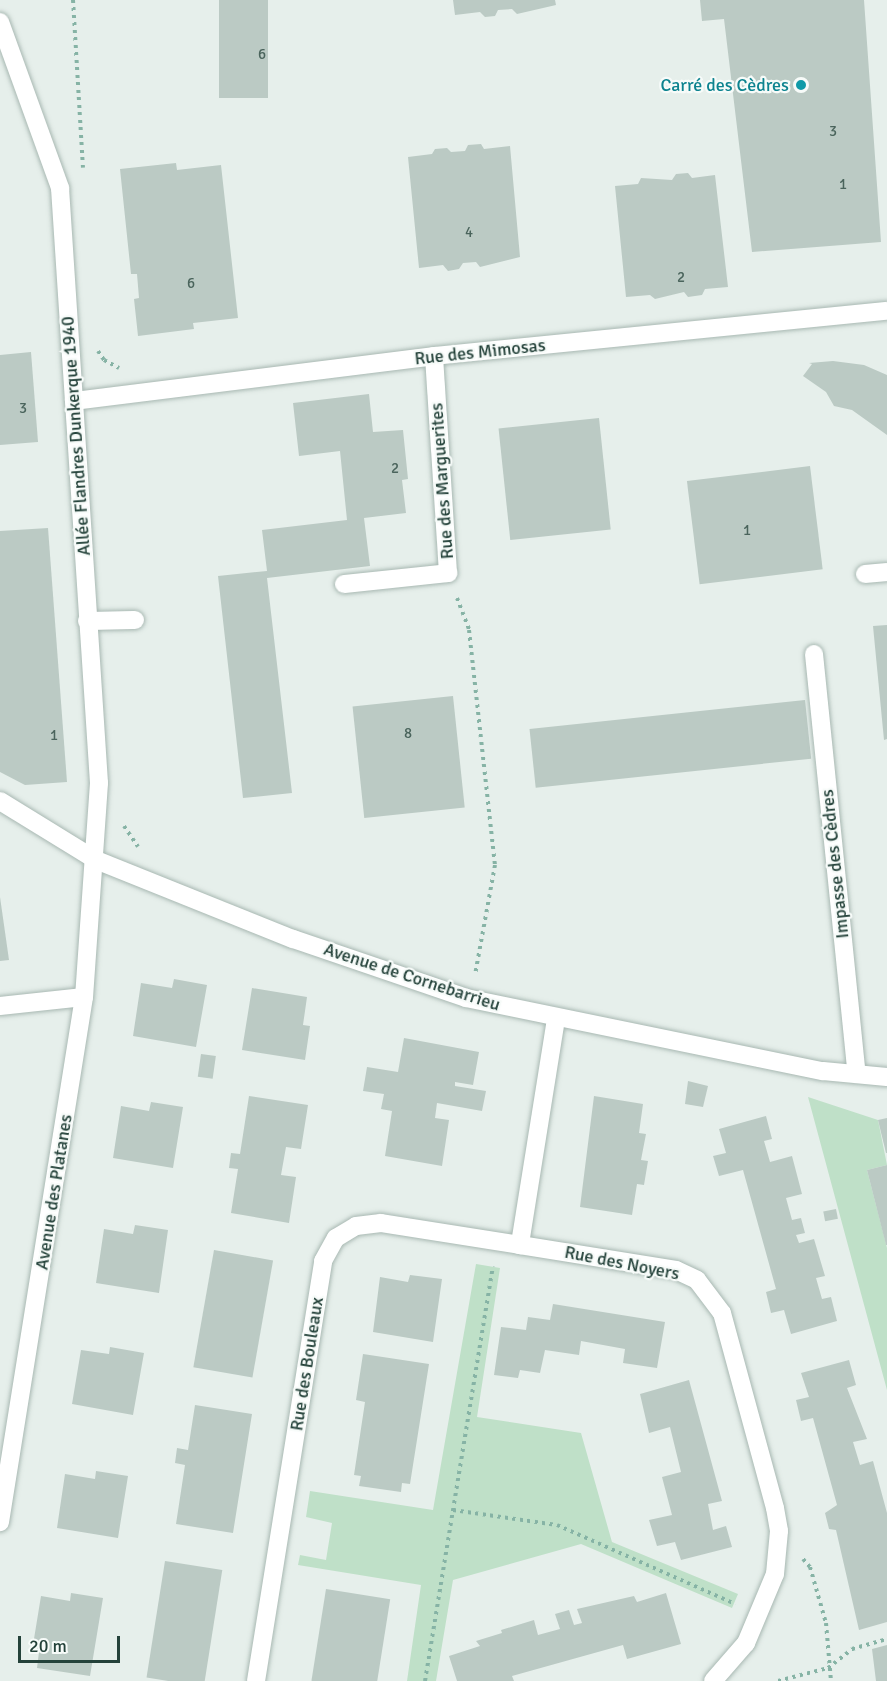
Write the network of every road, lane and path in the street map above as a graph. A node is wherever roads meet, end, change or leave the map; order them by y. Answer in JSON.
{"nodes":[{"id":1,"x":74,"y":0,"type":"edge"},
{"id":2,"x":0,"y":22,"type":"edge"},
{"id":3,"x":60,"y":188,"type":"junction"},
{"id":4,"x":887,"y":311,"type":"edge"},
{"id":5,"x":93,"y":342,"type":"dead end"},
{"id":6,"x":434,"y":356,"type":"junction"},
{"id":7,"x":123,"y":370,"type":"dead end"},
{"id":8,"x":74,"y":401,"type":"junction"},
{"id":9,"x":887,"y":572,"type":"edge"},
{"id":10,"x":448,"y":573,"type":"junction"},
{"id":11,"x":865,"y":574,"type":"dead end"},
{"id":12,"x":344,"y":584,"type":"dead end"},
{"id":13,"x":135,"y":620,"type":"dead end"},
{"id":14,"x":87,"y":621,"type":"junction"},
{"id":15,"x":814,"y":654,"type":"dead end"},
{"id":16,"x":0,"y":801,"type":"edge"},
{"id":17,"x":120,"y":817,"type":"dead end"},
{"id":18,"x":142,"y":852,"type":"dead end"},
{"id":19,"x":96,"y":860,"type":"junction"},
{"id":20,"x":464,"y":974,"type":"dead end"},
{"id":21,"x":84,"y":997,"type":"junction"},
{"id":22,"x":0,"y":1006,"type":"edge"},
{"id":23,"x":556,"y":1019,"type":"junction"},
{"id":24,"x":857,"y":1074,"type":"junction"},
{"id":25,"x":887,"y":1077,"type":"edge"},
{"id":26,"x":497,"y":1242,"type":"junction"},
{"id":27,"x":520,"y":1245,"type":"junction"},
{"id":28,"x":453,"y":1510,"type":"junction"},
{"id":29,"x":0,"y":1522,"type":"edge"},
{"id":30,"x":779,"y":1532,"type":"junction"},
{"id":31,"x":758,"y":1615,"type":"junction"},
{"id":32,"x":887,"y":1639,"type":"edge"},
{"id":33,"x":828,"y":1668,"type":"junction"},
{"id":34,"x":256,"y":1681,"type":"edge"},
{"id":35,"x":425,"y":1681,"type":"edge"},
{"id":36,"x":713,"y":1681,"type":"edge"},
{"id":37,"x":778,"y":1681,"type":"edge"},
{"id":38,"x":831,"y":1681,"type":"edge"}],
"edges":[{"from":1,"to":3,"type":"path"},
{"from":2,"to":3,"type":"street","name":"Allée Flandres Dunkerque 1940"},
{"from":3,"to":8,"type":"street","name":"Allée Flandres Dunkerque 1940"},
{"from":4,"to":6,"type":"street","name":"Rue des Mimosas"},
{"from":5,"to":7,"type":"path"},
{"from":6,"to":8,"type":"street","name":"Rue des Mimosas"},
{"from":6,"to":10,"type":"street","name":"Rue des Marguerites"},
{"from":8,"to":14,"type":"street","name":"Allée Flandres Dunkerque 1940"},
{"from":9,"to":11,"type":"street"},
{"from":10,"to":12,"type":"street","name":"Rue des Marguerites"},
{"from":10,"to":20,"type":"path"},
{"from":13,"to":14,"type":"street"},
{"from":14,"to":19,"type":"street","name":"Allée Flandres Dunkerque 1940"},
{"from":15,"to":24,"type":"street","name":"Impasse des Cèdres"},
{"from":16,"to":19,"type":"street","name":"Avenue de Cornebarrieu"},
{"from":17,"to":18,"type":"path"},
{"from":19,"to":21,"type":"street","name":"Avenue des Platanes"},
{"from":19,"to":23,"type":"street","name":"Avenue de Cornebarrieu"},
{"from":21,"to":22,"type":"street"},
{"from":21,"to":29,"type":"street","name":"Avenue des Platanes"},
{"from":23,"to":24,"type":"street","name":"Avenue de Cornebarrieu"},
{"from":23,"to":27,"type":"street"},
{"from":24,"to":25,"type":"street","name":"Avenue de Cornebarrieu"},
{"from":26,"to":27,"type":"street","name":"Rue des Bouleaux"},
{"from":26,"to":28,"type":"path"},
{"from":26,"to":34,"type":"street","name":"Rue des Bouleaux"},
{"from":27,"to":30,"type":"street","name":"Rue des Noyers"},
{"from":28,"to":31,"type":"path"},
{"from":28,"to":35,"type":"path"},
{"from":30,"to":31,"type":"street","name":"Rue des Noyers"},
{"from":30,"to":33,"type":"path"},
{"from":31,"to":36,"type":"street","name":"Rue des Noyers"},
{"from":32,"to":33,"type":"path"},
{"from":33,"to":37,"type":"path"},
{"from":33,"to":38,"type":"path"}]}
